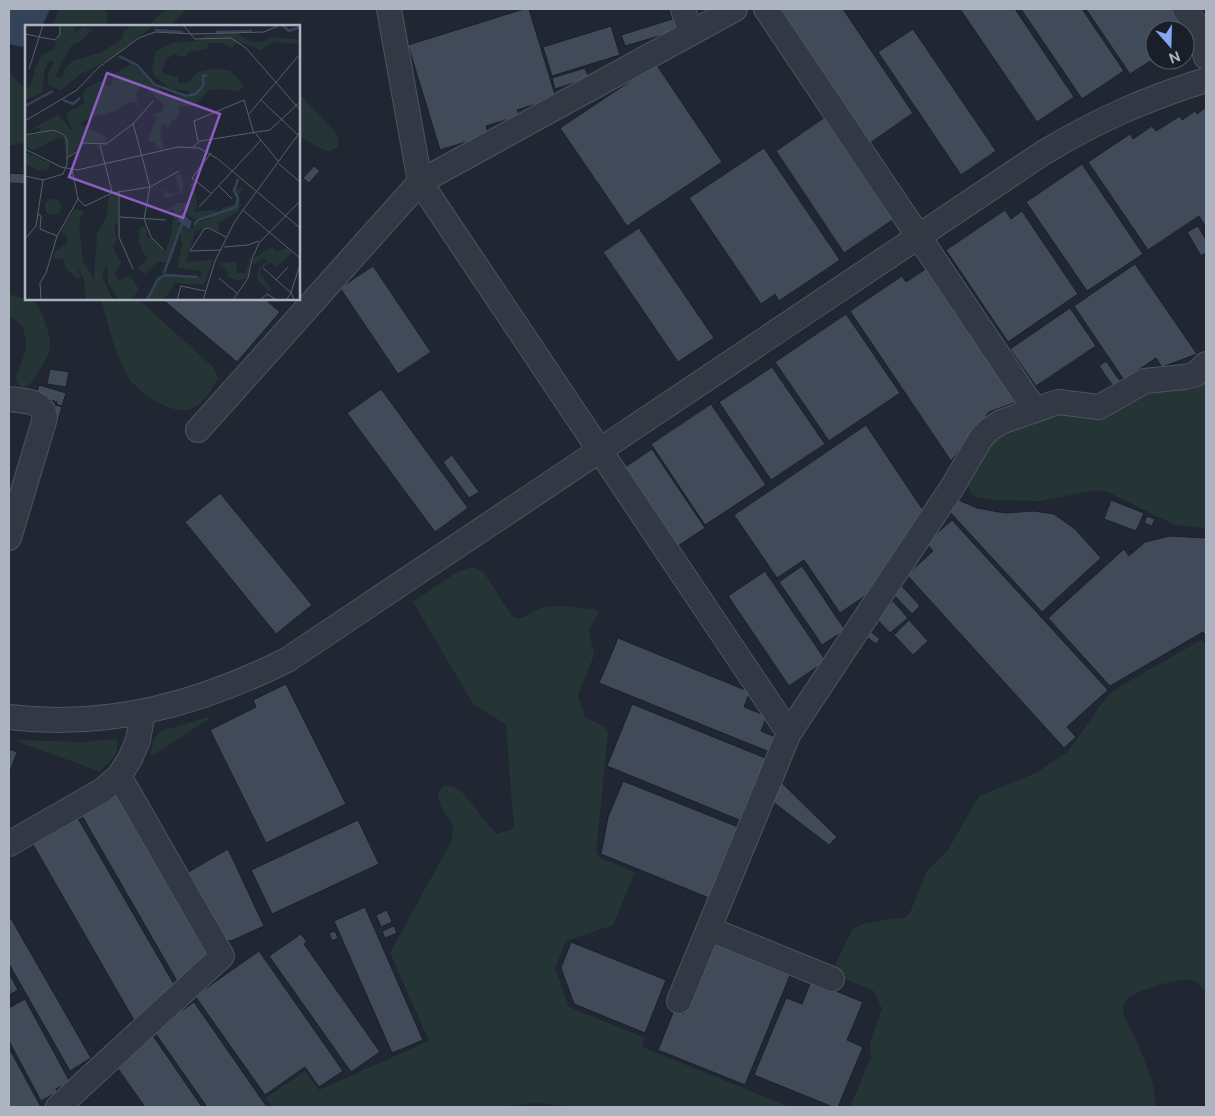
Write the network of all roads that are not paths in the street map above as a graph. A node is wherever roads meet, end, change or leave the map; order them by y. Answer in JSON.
{"nodes":[{"id":1,"x":389,"y":9,"type":"edge"},
{"id":2,"x":683,"y":9,"type":"edge"},
{"id":3,"x":735,"y":9,"type":"edge"},
{"id":4,"x":766,"y":9,"type":"edge"},
{"id":5,"x":1185,"y":9,"type":"edge"},
{"id":6,"x":692,"y":33,"type":"junction"},
{"id":7,"x":1206,"y":57,"type":"edge"},
{"id":8,"x":1206,"y":80,"type":"edge"},
{"id":9,"x":420,"y":182,"type":"junction"},
{"id":10,"x":919,"y":236,"type":"junction"},
{"id":11,"x":1206,"y":364,"type":"edge"},
{"id":12,"x":9,"y":399,"type":"edge"},
{"id":13,"x":1035,"y":410,"type":"junction"},
{"id":14,"x":198,"y":430,"type":"dead end"},
{"id":15,"x":600,"y":451,"type":"junction"},
{"id":16,"x":9,"y":538,"type":"edge"},
{"id":17,"x":143,"y":712,"type":"junction"},
{"id":18,"x":9,"y":717,"type":"edge"},
{"id":19,"x":792,"y":729,"type":"junction"},
{"id":20,"x":119,"y":776,"type":"junction"},
{"id":21,"x":9,"y":844,"type":"edge"},
{"id":22,"x":709,"y":929,"type":"junction"},
{"id":23,"x":832,"y":979,"type":"dead end"},
{"id":24,"x":679,"y":1001,"type":"dead end"},
{"id":25,"x":58,"y":1107,"type":"edge"}],
"edges":[{"from":1,"to":9,"type":"street"},
{"from":2,"to":6,"type":"street"},
{"from":3,"to":6,"type":"street"},
{"from":4,"to":10,"type":"street"},
{"from":5,"to":7,"type":"street"},
{"from":6,"to":9,"type":"street"},
{"from":8,"to":10,"type":"street"},
{"from":9,"to":14,"type":"street"},
{"from":9,"to":15,"type":"street"},
{"from":10,"to":13,"type":"street"},
{"from":10,"to":15,"type":"street"},
{"from":11,"to":13,"type":"street"},
{"from":12,"to":16,"type":"street"},
{"from":13,"to":19,"type":"street"},
{"from":15,"to":17,"type":"street"},
{"from":15,"to":19,"type":"street"},
{"from":17,"to":18,"type":"street"},
{"from":17,"to":20,"type":"street"},
{"from":19,"to":22,"type":"street"},
{"from":20,"to":21,"type":"street"},
{"from":20,"to":25,"type":"street"},
{"from":22,"to":23,"type":"street"},
{"from":22,"to":24,"type":"street"}]}
